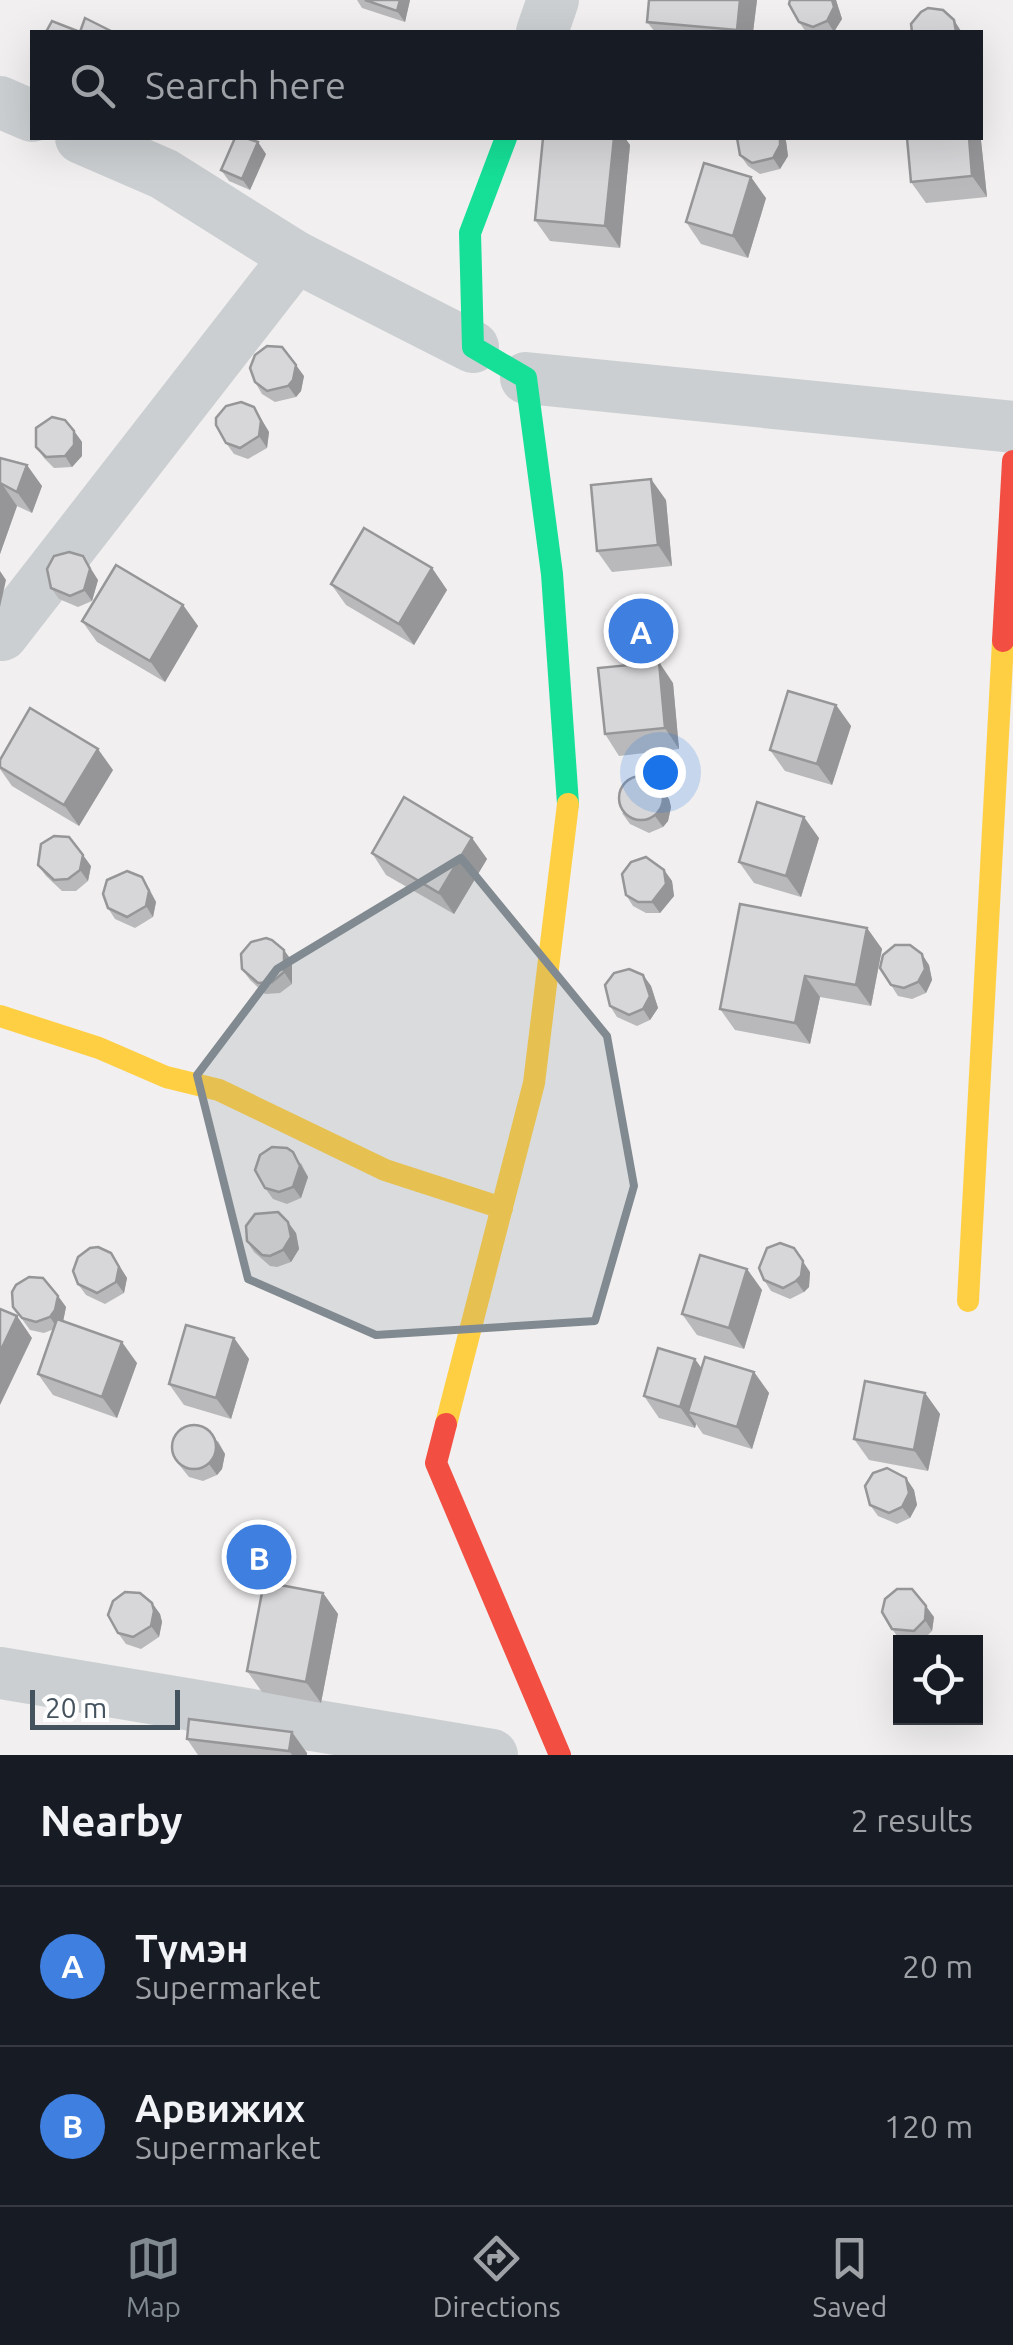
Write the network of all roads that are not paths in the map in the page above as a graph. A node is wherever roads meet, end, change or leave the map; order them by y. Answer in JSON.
{"nodes":[{"id":1,"x":553,"y":0,"type":"edge"},
{"id":2,"x":543,"y":30,"type":"edge"},
{"id":3,"x":0,"y":102,"type":"edge"},
{"id":4,"x":30,"y":115,"type":"edge"},
{"id":5,"x":86,"y":140,"type":"edge"},
{"id":6,"x":505,"y":140,"type":"edge"},
{"id":7,"x":296,"y":256,"type":"junction"},
{"id":8,"x":473,"y":347,"type":"junction"},
{"id":9,"x":526,"y":378,"type":"junction"},
{"id":10,"x":1013,"y":427,"type":"edge"},
{"id":11,"x":1013,"y":461,"type":"edge"},
{"id":12,"x":2,"y":635,"type":"edge"},
{"id":13,"x":0,"y":1016,"type":"edge"},
{"id":14,"x":502,"y":1208,"type":"junction"},
{"id":15,"x":968,"y":1301,"type":"dead end"},
{"id":16,"x":0,"y":1673,"type":"edge"},
{"id":17,"x":361,"y":1744,"type":"edge"},
{"id":18,"x":492,"y":1755,"type":"edge"},
{"id":19,"x":560,"y":1755,"type":"edge"}],
"edges":[{"from":1,"to":2,"type":"street"},
{"from":3,"to":4,"type":"street"},
{"from":5,"to":7,"type":"street"},
{"from":6,"to":8,"type":"street"},
{"from":7,"to":8,"type":"street"},
{"from":7,"to":12,"type":"street"},
{"from":8,"to":9,"type":"street"},
{"from":9,"to":10,"type":"street"},
{"from":9,"to":14,"type":"street"},
{"from":11,"to":15,"type":"street"},
{"from":13,"to":14,"type":"street"},
{"from":14,"to":19,"type":"street"},
{"from":16,"to":17,"type":"street"},
{"from":17,"to":18,"type":"street"}]}
